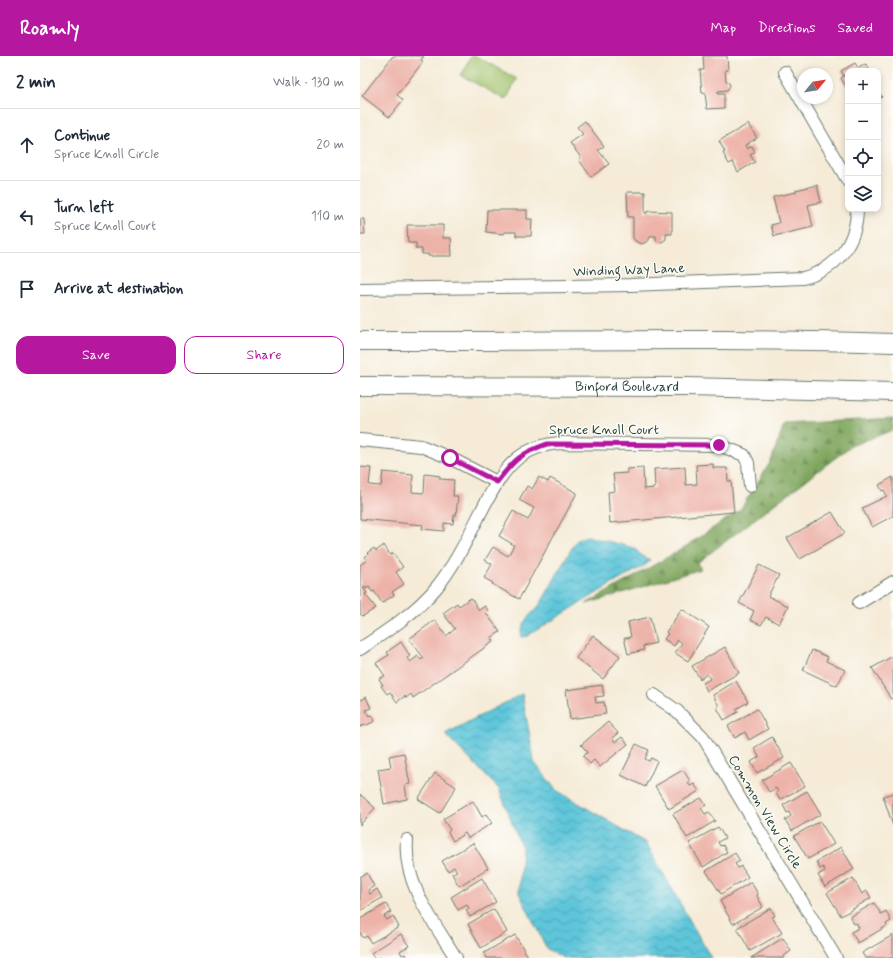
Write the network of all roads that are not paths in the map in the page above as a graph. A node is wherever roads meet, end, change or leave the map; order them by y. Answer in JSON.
{"nodes":[{"id":1,"x":785,"y":72,"type":"dead end"},
{"id":2,"x":845,"y":176,"type":"edge"},
{"id":3,"x":857,"y":212,"type":"edge"},
{"id":4,"x":360,"y":289,"type":"edge"},
{"id":5,"x":360,"y":341,"type":"edge"},
{"id":6,"x":893,"y":343,"type":"edge"},
{"id":7,"x":360,"y":386,"type":"edge"},
{"id":8,"x":893,"y":392,"type":"edge"},
{"id":9,"x":360,"y":440,"type":"edge"},
{"id":10,"x":497,"y":482,"type":"junction"},
{"id":11,"x":750,"y":486,"type":"dead end"},
{"id":12,"x":893,"y":582,"type":"edge"},
{"id":13,"x":859,"y":603,"type":"dead end"},
{"id":14,"x":360,"y":649,"type":"edge"},
{"id":15,"x":654,"y":695,"type":"dead end"},
{"id":16,"x":407,"y":840,"type":"dead end"},
{"id":17,"x":456,"y":958,"type":"edge"},
{"id":18,"x":836,"y":958,"type":"edge"}],
"edges":[{"from":1,"to":2,"type":"street"},
{"from":3,"to":4,"type":"street","name":"Winding Way Lane"},
{"from":5,"to":6,"type":"main road"},
{"from":7,"to":8,"type":"main road","name":"Binford Boulevard"},
{"from":9,"to":10,"type":"street"},
{"from":10,"to":11,"type":"street","name":"Spruce Knoll Court"},
{"from":10,"to":14,"type":"street","name":"Spruce Knoll Court"},
{"from":12,"to":13,"type":"street"},
{"from":15,"to":18,"type":"street","name":"Common View Circle"},
{"from":16,"to":17,"type":"street"}]}
